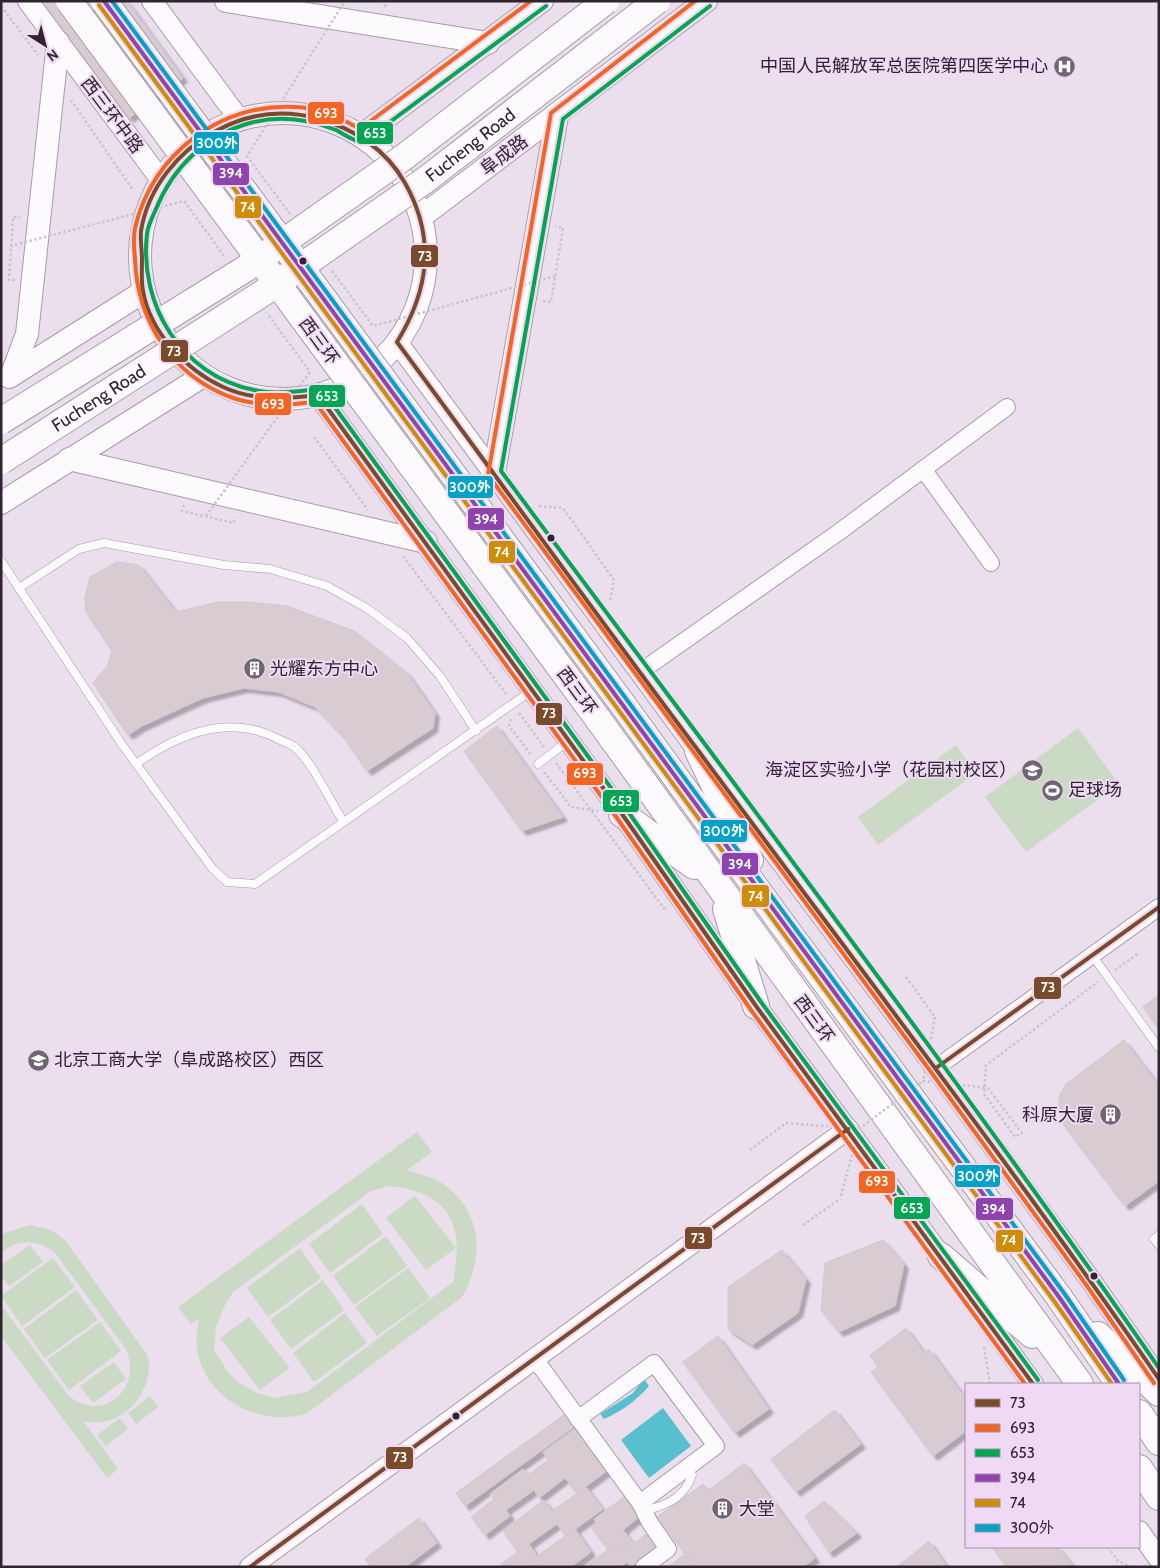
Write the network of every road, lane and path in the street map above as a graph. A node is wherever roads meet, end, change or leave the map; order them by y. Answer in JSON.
{"nodes":[{"id":1,"x":28,"y":1,"type":"edge"},
{"id":2,"x":69,"y":1,"type":"edge"},
{"id":3,"x":104,"y":1,"type":"edge"},
{"id":4,"x":152,"y":1,"type":"edge"},
{"id":5,"x":226,"y":1,"type":"edge"},
{"id":6,"x":345,"y":1,"type":"edge"},
{"id":7,"x":542,"y":1,"type":"edge"},
{"id":8,"x":606,"y":1,"type":"edge"},
{"id":9,"x":700,"y":3,"type":"edge"},
{"id":10,"x":651,"y":11,"type":"edge"},
{"id":11,"x":58,"y":42,"type":"junction"},
{"id":12,"x":488,"y":43,"type":"junction"},
{"id":13,"x":557,"y":116,"type":"junction"},
{"id":14,"x":239,"y":119,"type":"junction"},
{"id":15,"x":361,"y":136,"type":"junction"},
{"id":16,"x":481,"y":144,"type":"dead end"},
{"id":17,"x":161,"y":180,"type":"junction"},
{"id":18,"x":291,"y":216,"type":"dead end"},
{"id":19,"x":13,"y":217,"type":"dead end"},
{"id":20,"x":421,"y":217,"type":"junction"},
{"id":21,"x":563,"y":228,"type":"dead end"},
{"id":22,"x":10,"y":246,"type":"junction"},
{"id":23,"x":229,"y":262,"type":"dead end"},
{"id":24,"x":329,"y":267,"type":"dead end"},
{"id":25,"x":556,"y":276,"type":"junction"},
{"id":26,"x":9,"y":280,"type":"dead end"},
{"id":27,"x":143,"y":292,"type":"junction"},
{"id":28,"x":551,"y":302,"type":"dead end"},
{"id":29,"x":267,"y":313,"type":"dead end"},
{"id":30,"x":398,"y":342,"type":"junction"},
{"id":31,"x":203,"y":376,"type":"junction"},
{"id":32,"x":7,"y":378,"type":"edge"},
{"id":33,"x":318,"y":395,"type":"junction"},
{"id":34,"x":1007,"y":407,"type":"dead end"},
{"id":35,"x":1,"y":421,"type":"edge"},
{"id":36,"x":314,"y":437,"type":"dead end"},
{"id":37,"x":69,"y":459,"type":"junction"},
{"id":38,"x":1,"y":461,"type":"edge"},
{"id":39,"x":923,"y":469,"type":"junction"},
{"id":40,"x":494,"y":473,"type":"junction"},
{"id":41,"x":1,"y":503,"type":"edge"},
{"id":42,"x":517,"y":504,"type":"junction"},
{"id":43,"x":182,"y":511,"type":"dead end"},
{"id":44,"x":206,"y":516,"type":"junction"},
{"id":45,"x":234,"y":522,"type":"dead end"},
{"id":46,"x":386,"y":533,"type":"junction"},
{"id":47,"x":426,"y":542,"type":"junction"},
{"id":48,"x":1,"y":561,"type":"edge"},
{"id":49,"x":992,"y":563,"type":"dead end"},
{"id":50,"x":19,"y":588,"type":"junction"},
{"id":51,"x":606,"y":625,"type":"junction"},
{"id":52,"x":640,"y":672,"type":"junction"},
{"id":53,"x":533,"y":689,"type":"junction"},
{"id":54,"x":513,"y":705,"type":"junction"},
{"id":55,"x":476,"y":730,"type":"junction"},
{"id":56,"x":569,"y":740,"type":"junction"},
{"id":57,"x":698,"y":751,"type":"junction"},
{"id":58,"x":550,"y":755,"type":"junction"},
{"id":59,"x":136,"y":764,"type":"junction"},
{"id":60,"x":538,"y":764,"type":"dead end"},
{"id":61,"x":622,"y":814,"type":"junction"},
{"id":62,"x":343,"y":821,"type":"junction"},
{"id":63,"x":716,"y":884,"type":"junction"},
{"id":64,"x":1159,"y":907,"type":"edge"},
{"id":65,"x":670,"y":917,"type":"dead end"},
{"id":66,"x":780,"y":921,"type":"junction"},
{"id":67,"x":1139,"y":953,"type":"dead end"},
{"id":68,"x":1092,"y":955,"type":"junction"},
{"id":69,"x":1107,"y":976,"type":"junction"},
{"id":70,"x":906,"y":977,"type":"dead end"},
{"id":71,"x":756,"y":1006,"type":"junction"},
{"id":72,"x":1159,"y":1048,"type":"edge"},
{"id":73,"x":929,"y":1075,"type":"junction"},
{"id":74,"x":854,"y":1129,"type":"junction"},
{"id":75,"x":750,"y":1150,"type":"dead end"},
{"id":76,"x":803,"y":1225,"type":"dead end"},
{"id":77,"x":1159,"y":1235,"type":"edge"},
{"id":78,"x":1159,"y":1245,"type":"edge"},
{"id":79,"x":941,"y":1256,"type":"junction"},
{"id":80,"x":1059,"y":1297,"type":"junction"},
{"id":81,"x":535,"y":1358,"type":"junction"},
{"id":82,"x":1074,"y":1376,"type":"edge"},
{"id":83,"x":1159,"y":1379,"type":"edge"},
{"id":84,"x":1032,"y":1383,"type":"edge"},
{"id":85,"x":1118,"y":1383,"type":"edge"},
{"id":86,"x":1159,"y":1393,"type":"edge"},
{"id":87,"x":1140,"y":1414,"type":"edge"},
{"id":88,"x":578,"y":1419,"type":"junction"},
{"id":89,"x":1159,"y":1442,"type":"edge"},
{"id":90,"x":1140,"y":1469,"type":"edge"},
{"id":91,"x":1159,"y":1497,"type":"edge"},
{"id":92,"x":640,"y":1502,"type":"junction"},
{"id":93,"x":1140,"y":1532,"type":"edge"},
{"id":94,"x":1109,"y":1548,"type":"edge"},
{"id":95,"x":1159,"y":1559,"type":"edge"},
{"id":96,"x":250,"y":1567,"type":"edge"},
{"id":97,"x":644,"y":1567,"type":"edge"},
{"id":98,"x":1131,"y":1567,"type":"edge"}],
"edges":[{"from":1,"to":11,"type":"street","name":"西三环中路"},
{"from":2,"to":63,"type":"highway","name":"西三环","bridge":true},
{"from":3,"to":66,"type":"highway","name":"西三环","bridge":true},
{"from":4,"to":14,"type":"street"},
{"from":5,"to":12,"type":"main road"},
{"from":6,"to":18,"type":"path","bridge":true},
{"from":7,"to":12,"type":"main road"},
{"from":8,"to":35,"type":"highway","name":"Fucheng Road","bridge":true},
{"from":9,"to":13,"type":"main road","name":"阜成路"},
{"from":10,"to":16,"type":"lane"},
{"from":10,"to":38,"type":"highway","name":"Fucheng Road","bridge":true},
{"from":11,"to":17,"type":"street","name":"西三环中路"},
{"from":11,"to":32,"type":"main road"},
{"from":12,"to":15,"type":"main road"},
{"from":13,"to":20,"type":"main road","name":"阜成路"},
{"from":13,"to":40,"type":"main road"},
{"from":14,"to":15,"type":"main road"},
{"from":14,"to":17,"type":"main road"},
{"from":15,"to":20,"type":"main road"},
{"from":17,"to":27,"type":"main road"},
{"from":19,"to":22,"type":"path"},
{"from":20,"to":30,"type":"main road"},
{"from":21,"to":25,"type":"path"},
{"from":22,"to":23,"type":"path","bridge":true},
{"from":22,"to":26,"type":"path"},
{"from":24,"to":25,"type":"path","bridge":true},
{"from":25,"to":28,"type":"path"},
{"from":27,"to":31,"type":"main road"},
{"from":27,"to":32,"type":"main road"},
{"from":29,"to":44,"type":"path","bridge":true},
{"from":30,"to":33,"type":"main road"},
{"from":30,"to":40,"type":"street"},
{"from":31,"to":33,"type":"main road"},
{"from":31,"to":37,"type":"main road","name":"Fucheng Road"},
{"from":33,"to":47,"type":"street"},
{"from":34,"to":39,"type":"street"},
{"from":36,"to":46,"type":"path"},
{"from":37,"to":41,"type":"main road","name":"Fucheng Road"},
{"from":37,"to":46,"type":"main road"},
{"from":39,"to":49,"type":"street"},
{"from":39,"to":52,"type":"street"},
{"from":40,"to":42,"type":"street"},
{"from":42,"to":51,"type":"street"},
{"from":42,"to":51,"type":"path"},
{"from":43,"to":44,"type":"path"},
{"from":44,"to":45,"type":"path"},
{"from":46,"to":47,"type":"main road"},
{"from":46,"to":54,"type":"path"},
{"from":47,"to":53,"type":"street"},
{"from":48,"to":50,"type":"lane"},
{"from":50,"to":55,"type":"lane"},
{"from":50,"to":59,"type":"lane"},
{"from":51,"to":52,"type":"street"},
{"from":52,"to":57,"type":"street"},
{"from":53,"to":54,"type":"lane"},
{"from":53,"to":56,"type":"street"},
{"from":54,"to":55,"type":"lane"},
{"from":54,"to":58,"type":"path"},
{"from":55,"to":62,"type":"lane"},
{"from":56,"to":58,"type":"lane"},
{"from":56,"to":61,"type":"street"},
{"from":57,"to":66,"type":"highway"},
{"from":57,"to":73,"type":"street"},
{"from":58,"to":60,"type":"lane"},
{"from":58,"to":65,"type":"path"},
{"from":59,"to":62,"type":"lane"},
{"from":59,"to":62,"type":"lane"},
{"from":61,"to":63,"type":"highway"},
{"from":61,"to":71,"type":"street"},
{"from":63,"to":71,"type":"highway"},
{"from":63,"to":82,"type":"highway","name":"西三环"},
{"from":64,"to":68,"type":"street"},
{"from":66,"to":80,"type":"highway","name":"西三环"},
{"from":67,"to":69,"type":"path"},
{"from":68,"to":69,"type":"lane"},
{"from":68,"to":73,"type":"street"},
{"from":69,"to":72,"type":"lane"},
{"from":69,"to":73,"type":"path","bridge":true},
{"from":70,"to":73,"type":"path","bridge":true},
{"from":71,"to":74,"type":"street"},
{"from":73,"to":74,"type":"path","bridge":true},
{"from":73,"to":83,"type":"street"},
{"from":74,"to":75,"type":"path","bridge":true},
{"from":74,"to":76,"type":"path","bridge":true},
{"from":74,"to":79,"type":"street"},
{"from":74,"to":81,"type":"street"},
{"from":77,"to":78,"type":"lane"},
{"from":79,"to":82,"type":"highway"},
{"from":79,"to":84,"type":"street"},
{"from":80,"to":85,"type":"highway","name":"西三环"},
{"from":80,"to":86,"type":"highway"},
{"from":81,"to":88,"type":"street"},
{"from":81,"to":96,"type":"street"},
{"from":87,"to":89,"type":"highway"},
{"from":88,"to":92,"type":"street"},
{"from":88,"to":92,"type":"street"},
{"from":90,"to":91,"type":"highway"},
{"from":92,"to":97,"type":"street"},
{"from":93,"to":95,"type":"street"},
{"from":94,"to":98,"type":"path"}]}
